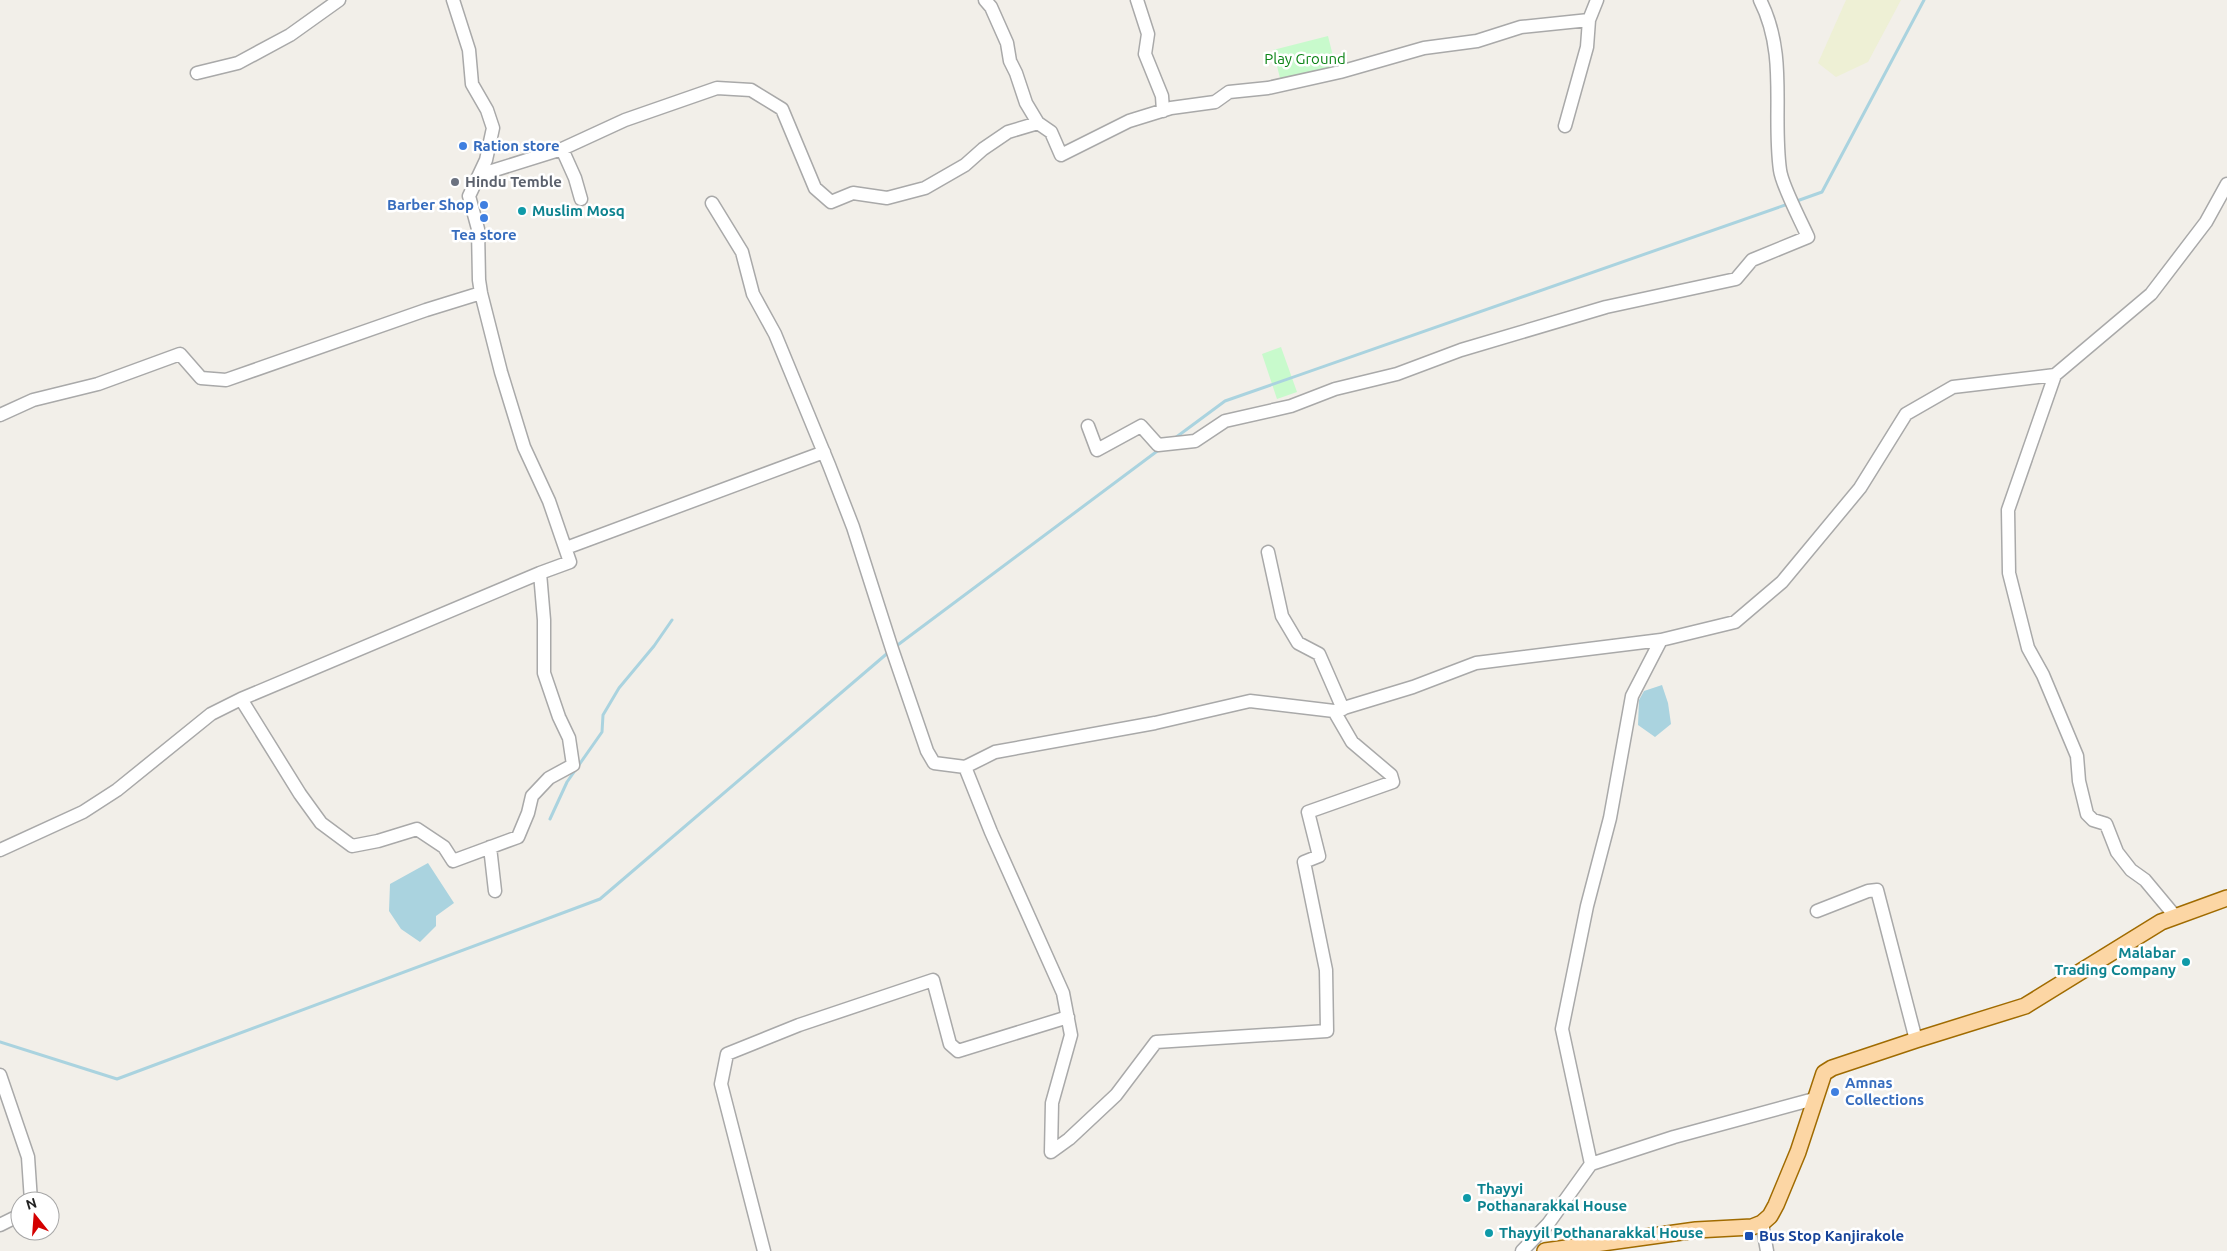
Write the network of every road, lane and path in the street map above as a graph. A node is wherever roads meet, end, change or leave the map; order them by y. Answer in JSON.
{"nodes":[{"id":1,"x":339,"y":0,"type":"edge"},
{"id":2,"x":453,"y":0,"type":"edge"},
{"id":3,"x":985,"y":0,"type":"edge"},
{"id":4,"x":1136,"y":0,"type":"edge"},
{"id":5,"x":1597,"y":0,"type":"edge"},
{"id":6,"x":1760,"y":0,"type":"edge"},
{"id":7,"x":1589,"y":20,"type":"junction"},
{"id":8,"x":197,"y":73,"type":"dead end"},
{"id":9,"x":1163,"y":111,"type":"junction"},
{"id":10,"x":1038,"y":123,"type":"junction"},
{"id":11,"x":1565,"y":126,"type":"dead end"},
{"id":12,"x":562,"y":149,"type":"junction"},
{"id":13,"x":479,"y":175,"type":"junction"},
{"id":14,"x":2227,"y":184,"type":"edge"},
{"id":15,"x":581,"y":199,"type":"dead end"},
{"id":16,"x":712,"y":203,"type":"dead end"},
{"id":17,"x":481,"y":293,"type":"junction"},
{"id":18,"x":2055,"y":375,"type":"junction"},
{"id":19,"x":0,"y":415,"type":"edge"},
{"id":20,"x":1088,"y":426,"type":"dead end"},
{"id":21,"x":824,"y":452,"type":"junction"},
{"id":22,"x":566,"y":548,"type":"junction"},
{"id":23,"x":1268,"y":552,"type":"dead end"},
{"id":24,"x":540,"y":572,"type":"junction"},
{"id":25,"x":1661,"y":640,"type":"junction"},
{"id":26,"x":241,"y":699,"type":"junction"},
{"id":27,"x":1338,"y":710,"type":"junction"},
{"id":28,"x":965,"y":767,"type":"junction"},
{"id":29,"x":490,"y":847,"type":"junction"},
{"id":30,"x":0,"y":850,"type":"edge"},
{"id":31,"x":495,"y":891,"type":"dead end"},
{"id":32,"x":2227,"y":898,"type":"edge"},
{"id":33,"x":1817,"y":911,"type":"dead end"},
{"id":34,"x":2175,"y":916,"type":"junction"},
{"id":35,"x":1068,"y":1017,"type":"junction"},
{"id":36,"x":1916,"y":1040,"type":"junction"},
{"id":37,"x":0,"y":1075,"type":"edge"},
{"id":38,"x":1814,"y":1099,"type":"junction"},
{"id":39,"x":1591,"y":1164,"type":"junction"},
{"id":40,"x":30,"y":1191,"type":"edge"},
{"id":41,"x":1762,"y":1223,"type":"junction"},
{"id":42,"x":764,"y":1251,"type":"edge"},
{"id":43,"x":1522,"y":1251,"type":"edge"},
{"id":44,"x":1545,"y":1251,"type":"edge"},
{"id":45,"x":1767,"y":1251,"type":"edge"}],
"edges":[{"from":1,"to":8,"type":"street"},
{"from":2,"to":13,"type":"street"},
{"from":3,"to":10,"type":"street"},
{"from":4,"to":9,"type":"street"},
{"from":5,"to":7,"type":"street"},
{"from":6,"to":20,"type":"street"},
{"from":7,"to":9,"type":"street"},
{"from":7,"to":11,"type":"street"},
{"from":9,"to":10,"type":"street"},
{"from":10,"to":12,"type":"street"},
{"from":12,"to":13,"type":"street"},
{"from":12,"to":15,"type":"street"},
{"from":13,"to":17,"type":"street"},
{"from":14,"to":18,"type":"street"},
{"from":16,"to":21,"type":"street"},
{"from":17,"to":19,"type":"street"},
{"from":17,"to":22,"type":"street"},
{"from":18,"to":25,"type":"street"},
{"from":18,"to":34,"type":"street"},
{"from":21,"to":22,"type":"street"},
{"from":21,"to":28,"type":"street"},
{"from":22,"to":24,"type":"street"},
{"from":23,"to":27,"type":"street"},
{"from":24,"to":26,"type":"street"},
{"from":24,"to":29,"type":"street"},
{"from":25,"to":27,"type":"street"},
{"from":25,"to":39,"type":"street"},
{"from":26,"to":29,"type":"street"},
{"from":26,"to":30,"type":"street"},
{"from":27,"to":28,"type":"street"},
{"from":27,"to":35,"type":"street"},
{"from":28,"to":35,"type":"street"},
{"from":29,"to":31,"type":"street"},
{"from":32,"to":34,"type":"main road"},
{"from":33,"to":36,"type":"street"},
{"from":34,"to":36,"type":"main road"},
{"from":35,"to":42,"type":"street"},
{"from":36,"to":38,"type":"main road"},
{"from":37,"to":40,"type":"street"},
{"from":38,"to":39,"type":"street"},
{"from":38,"to":41,"type":"main road"},
{"from":39,"to":43,"type":"street"},
{"from":41,"to":44,"type":"main road"},
{"from":41,"to":45,"type":"street"}]}
